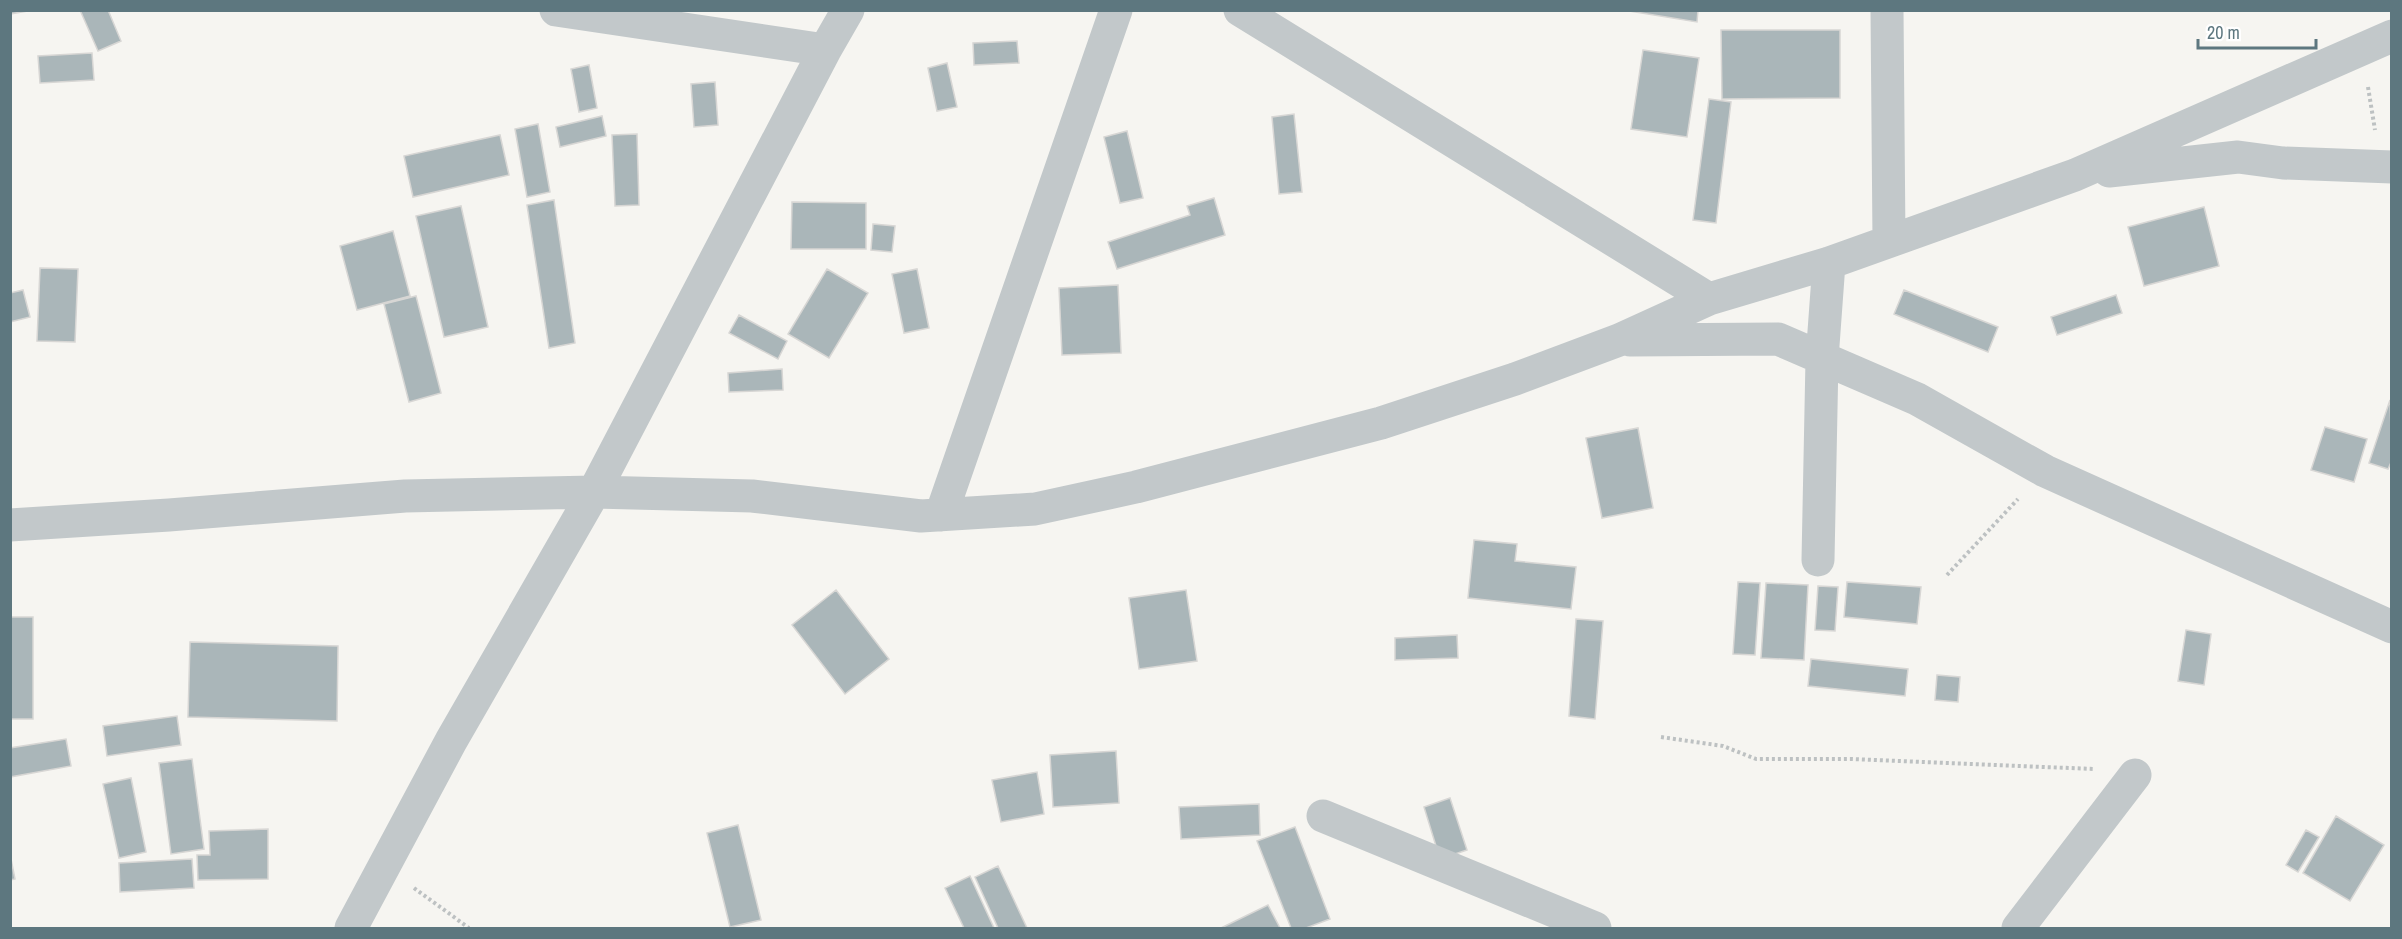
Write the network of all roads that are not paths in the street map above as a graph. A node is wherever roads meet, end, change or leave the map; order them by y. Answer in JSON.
{"nodes":[{"id":1,"x":556,"y":10,"type":"edge"},
{"id":2,"x":848,"y":10,"type":"edge"},
{"id":3,"x":1116,"y":10,"type":"edge"},
{"id":4,"x":1240,"y":10,"type":"edge"},
{"id":5,"x":1887,"y":10,"type":"edge"},
{"id":6,"x":2391,"y":36,"type":"edge"},
{"id":7,"x":825,"y":50,"type":"junction"},
{"id":8,"x":2386,"y":167,"type":"edge"},
{"id":9,"x":2074,"y":175,"type":"junction"},
{"id":10,"x":1889,"y":241,"type":"junction"},
{"id":11,"x":1829,"y":263,"type":"junction"},
{"id":12,"x":1709,"y":299,"type":"junction"},
{"id":13,"x":1619,"y":340,"type":"junction"},
{"id":14,"x":1822,"y":359,"type":"junction"},
{"id":15,"x":594,"y":492,"type":"junction"},
{"id":16,"x":941,"y":515,"type":"junction"},
{"id":17,"x":10,"y":525,"type":"edge"},
{"id":18,"x":1818,"y":560,"type":"dead end"},
{"id":19,"x":2391,"y":627,"type":"edge"},
{"id":20,"x":2135,"y":775,"type":"road end"},
{"id":21,"x":1323,"y":816,"type":"dead end"},
{"id":22,"x":351,"y":928,"type":"edge"},
{"id":23,"x":1594,"y":928,"type":"edge"},
{"id":24,"x":2018,"y":928,"type":"edge"}],
"edges":[{"from":1,"to":7,"type":"street"},
{"from":2,"to":7,"type":"street"},
{"from":3,"to":16,"type":"street"},
{"from":4,"to":12,"type":"street"},
{"from":5,"to":10,"type":"street"},
{"from":6,"to":9,"type":"street"},
{"from":7,"to":15,"type":"street"},
{"from":8,"to":9,"type":"street"},
{"from":9,"to":10,"type":"street"},
{"from":10,"to":11,"type":"street"},
{"from":11,"to":12,"type":"street"},
{"from":11,"to":14,"type":"street"},
{"from":12,"to":13,"type":"street"},
{"from":13,"to":14,"type":"street"},
{"from":13,"to":16,"type":"street"},
{"from":14,"to":18,"type":"street"},
{"from":14,"to":19,"type":"street"},
{"from":15,"to":16,"type":"street"},
{"from":15,"to":17,"type":"street"},
{"from":15,"to":22,"type":"street"},
{"from":20,"to":24,"type":"street"},
{"from":21,"to":23,"type":"street"}]}
